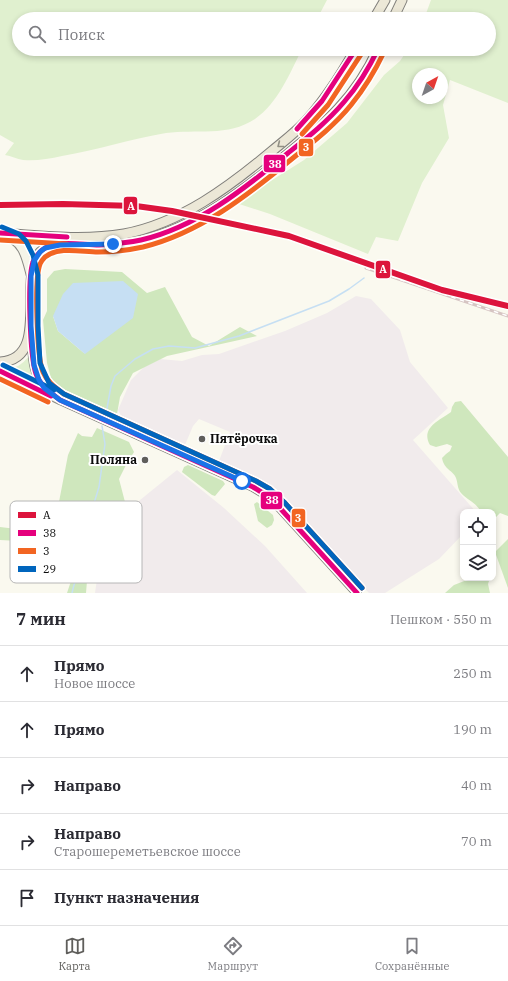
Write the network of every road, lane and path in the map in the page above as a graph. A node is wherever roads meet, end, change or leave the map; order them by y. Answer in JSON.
{"nodes":[{"id":1,"x":385,"y":0,"type":"edge"},
{"id":2,"x":402,"y":0,"type":"edge"},
{"id":3,"x":378,"y":12,"type":"edge"},
{"id":4,"x":396,"y":12,"type":"edge"},
{"id":5,"x":352,"y":56,"type":"edge"},
{"id":6,"x":374,"y":56,"type":"edge"},
{"id":7,"x":0,"y":234,"type":"edge"},
{"id":8,"x":31,"y":276,"type":"junction"},
{"id":9,"x":31,"y":326,"type":"junction"},
{"id":10,"x":0,"y":362,"type":"edge"},
{"id":11,"x":0,"y":371,"type":"edge"},
{"id":12,"x":60,"y":400,"type":"junction"},
{"id":13,"x":357,"y":593,"type":"edge"}],
"edges":[{"from":1,"to":3,"type":"main road"},
{"from":2,"to":4,"type":"main road"},
{"from":5,"to":7,"type":"main road","one_way":true},
{"from":6,"to":8,"type":"main road"},
{"from":7,"to":8,"type":"main road"},
{"from":8,"to":9,"type":"main road"},
{"from":9,"to":10,"type":"main road"},
{"from":9,"to":12,"type":"main road"},
{"from":11,"to":12,"type":"main road"},
{"from":12,"to":13,"type":"main road"}]}
